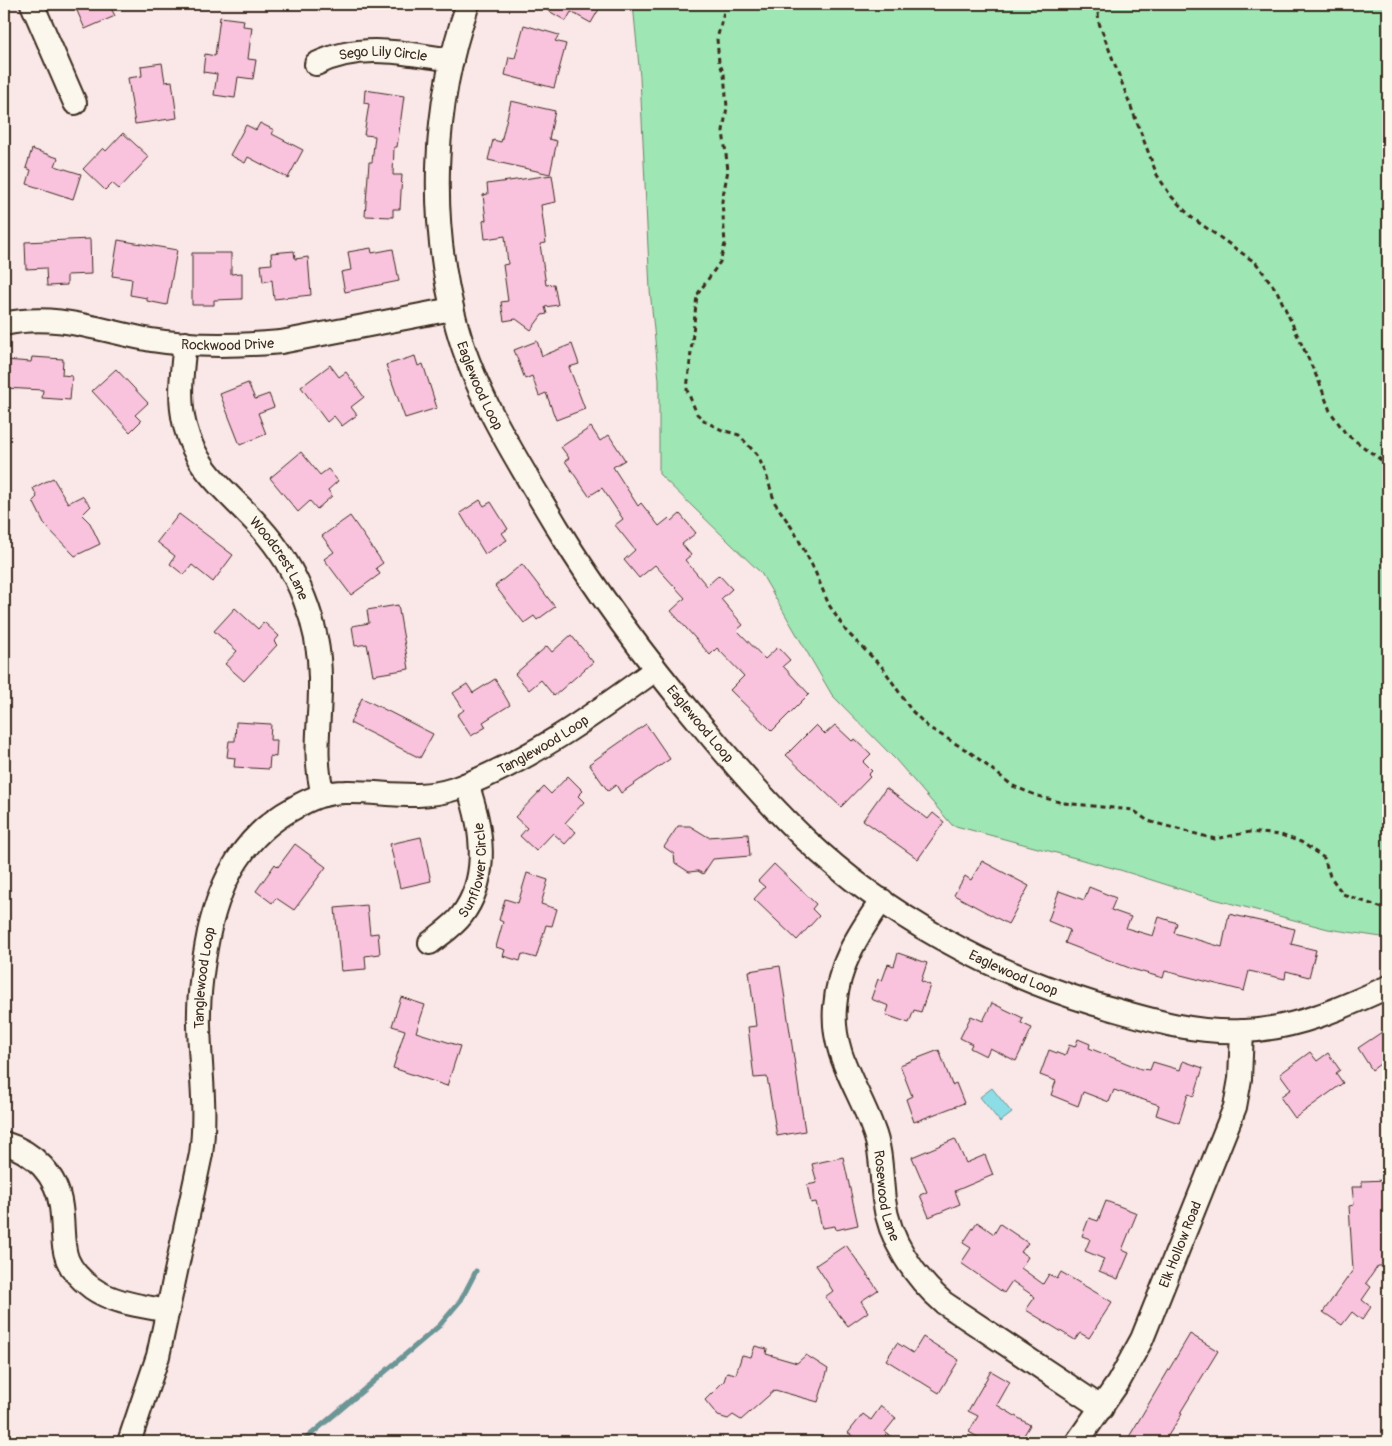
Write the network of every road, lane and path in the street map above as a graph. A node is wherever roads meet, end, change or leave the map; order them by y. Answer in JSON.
{"nodes":[{"id":1,"x":32,"y":4,"type":"edge"},
{"id":2,"x":468,"y":4,"type":"edge"},
{"id":3,"x":726,"y":4,"type":"edge"},
{"id":4,"x":1097,"y":4,"type":"edge"},
{"id":5,"x":452,"y":60,"type":"junction"},
{"id":6,"x":316,"y":64,"type":"dead end"},
{"id":7,"x":75,"y":104,"type":"dead end"},
{"id":8,"x":452,"y":309,"type":"junction"},
{"id":9,"x":4,"y":324,"type":"edge"},
{"id":10,"x":186,"y":343,"type":"junction"},
{"id":11,"x":1388,"y":465,"type":"edge"},
{"id":12,"x":655,"y":670,"type":"junction"},
{"id":13,"x":467,"y":784,"type":"junction"},
{"id":14,"x":323,"y":795,"type":"junction"},
{"id":15,"x":882,"y":900,"type":"junction"},
{"id":16,"x":1388,"y":910,"type":"edge"},
{"id":17,"x":430,"y":943,"type":"dead end"},
{"id":18,"x":1388,"y":987,"type":"edge"},
{"id":19,"x":1242,"y":1031,"type":"junction"},
{"id":20,"x":4,"y":1143,"type":"edge"},
{"id":21,"x":168,"y":1311,"type":"junction"},
{"id":22,"x":1102,"y":1408,"type":"junction"},
{"id":23,"x":129,"y":1442,"type":"edge"},
{"id":24,"x":1077,"y":1442,"type":"edge"}],
"edges":[{"from":1,"to":7,"type":"street"},
{"from":2,"to":5,"type":"street","name":"Eaglewood Loop"},
{"from":3,"to":16,"type":"path"},
{"from":4,"to":11,"type":"path"},
{"from":5,"to":6,"type":"street","name":"Sego Lily Circle"},
{"from":5,"to":8,"type":"street","name":"Eaglewood Loop"},
{"from":8,"to":10,"type":"street","name":"Rockwood Drive"},
{"from":8,"to":12,"type":"street","name":"Eaglewood Loop"},
{"from":9,"to":10,"type":"street","name":"Rockwood Drive"},
{"from":10,"to":14,"type":"street","name":"Woodcrest Lane"},
{"from":12,"to":13,"type":"street","name":"Tanglewood Loop"},
{"from":12,"to":15,"type":"street","name":"Eaglewood Loop"},
{"from":13,"to":14,"type":"street","name":"Tanglewood Loop"},
{"from":13,"to":17,"type":"street","name":"Sunflower Circle"},
{"from":14,"to":21,"type":"street","name":"Tanglewood Loop"},
{"from":15,"to":19,"type":"street","name":"Eaglewood Loop"},
{"from":15,"to":22,"type":"street","name":"Rosewood Lane"},
{"from":18,"to":19,"type":"street","name":"Eaglewood Loop"},
{"from":19,"to":22,"type":"street","name":"Elk Hollow Road"},
{"from":20,"to":21,"type":"street"},
{"from":21,"to":23,"type":"street","name":"Tanglewood Loop"},
{"from":22,"to":24,"type":"street","name":"Elk Hollow Road"}]}
